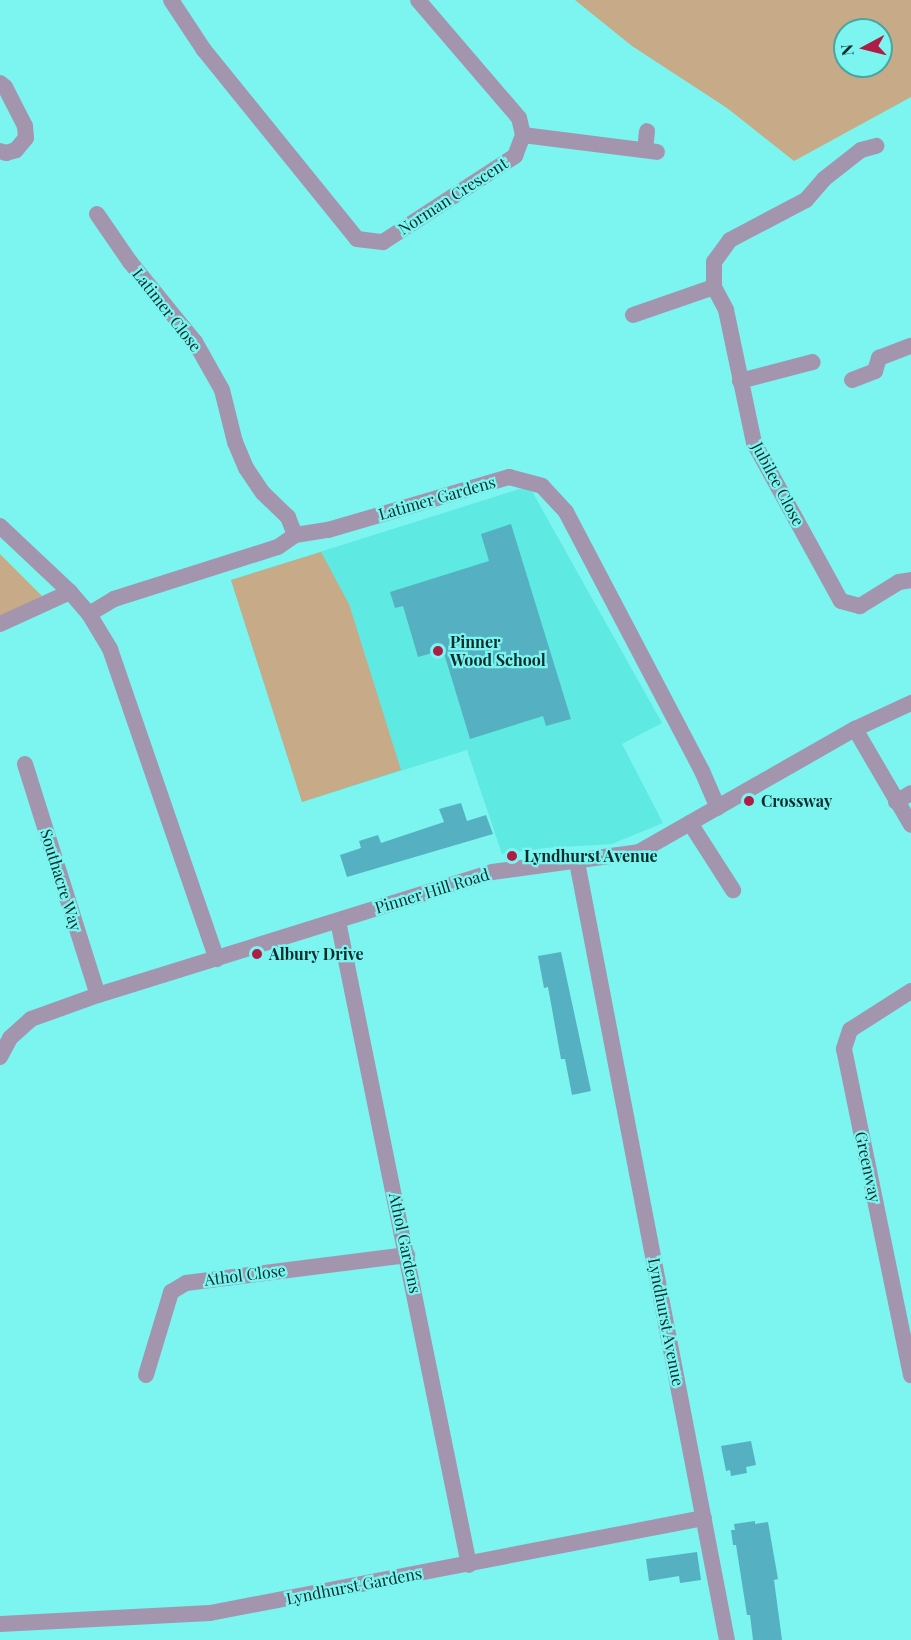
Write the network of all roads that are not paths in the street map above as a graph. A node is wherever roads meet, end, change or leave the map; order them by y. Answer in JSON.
{"nodes":[{"id":1,"x":171,"y":0,"type":"edge"},
{"id":2,"x":418,"y":0,"type":"edge"},
{"id":3,"x":0,"y":83,"type":"edge"},
{"id":4,"x":647,"y":131,"type":"dead end"},
{"id":5,"x":523,"y":135,"type":"junction"},
{"id":6,"x":876,"y":146,"type":"dead end"},
{"id":7,"x":0,"y":151,"type":"edge"},
{"id":8,"x":97,"y":214,"type":"dead end"},
{"id":9,"x":714,"y":287,"type":"junction"},
{"id":10,"x":633,"y":315,"type":"dead end"},
{"id":11,"x":911,"y":346,"type":"edge"},
{"id":12,"x":813,"y":362,"type":"dead end"},
{"id":13,"x":852,"y":380,"type":"dead end"},
{"id":14,"x":740,"y":381,"type":"junction"},
{"id":15,"x":0,"y":526,"type":"edge"},
{"id":16,"x":295,"y":535,"type":"junction"},
{"id":17,"x":911,"y":580,"type":"edge"},
{"id":18,"x":70,"y":592,"type":"junction"},
{"id":19,"x":89,"y":614,"type":"junction"},
{"id":20,"x":0,"y":624,"type":"edge"},
{"id":21,"x":911,"y":703,"type":"edge"},
{"id":22,"x":855,"y":729,"type":"junction"},
{"id":23,"x":25,"y":764,"type":"dead end"},
{"id":24,"x":911,"y":793,"type":"edge"},
{"id":25,"x":896,"y":802,"type":"junction"},
{"id":26,"x":718,"y":808,"type":"junction"},
{"id":27,"x":690,"y":823,"type":"junction"},
{"id":28,"x":911,"y":825,"type":"edge"},
{"id":29,"x":577,"y":862,"type":"junction"},
{"id":30,"x":732,"y":890,"type":"dead end"},
{"id":31,"x":338,"y":921,"type":"junction"},
{"id":32,"x":217,"y":959,"type":"junction"},
{"id":33,"x":911,"y":991,"type":"edge"},
{"id":34,"x":98,"y":995,"type":"junction"},
{"id":35,"x":5,"y":1037,"type":"edge"},
{"id":36,"x":0,"y":1057,"type":"edge"},
{"id":37,"x":407,"y":1255,"type":"junction"},
{"id":38,"x":146,"y":1375,"type":"dead end"},
{"id":39,"x":911,"y":1375,"type":"edge"},
{"id":40,"x":704,"y":1518,"type":"junction"},
{"id":41,"x":469,"y":1565,"type":"junction"},
{"id":42,"x":0,"y":1623,"type":"edge"},
{"id":43,"x":727,"y":1640,"type":"edge"}],
"edges":[{"from":1,"to":5,"type":"street","name":"Norman Crescent"},
{"from":2,"to":5,"type":"street"},
{"from":3,"to":7,"type":"street"},
{"from":4,"to":5,"type":"street"},
{"from":6,"to":9,"type":"street"},
{"from":8,"to":16,"type":"street","name":"Latimer Close"},
{"from":9,"to":10,"type":"street"},
{"from":9,"to":14,"type":"street","name":"Jubilee Close"},
{"from":11,"to":13,"type":"street"},
{"from":12,"to":14,"type":"street"},
{"from":14,"to":17,"type":"street","name":"Jubilee Close"},
{"from":15,"to":18,"type":"street"},
{"from":16,"to":19,"type":"street","name":"Latimer Gardens"},
{"from":16,"to":26,"type":"street","name":"Latimer Gardens"},
{"from":18,"to":19,"type":"street"},
{"from":18,"to":20,"type":"street"},
{"from":19,"to":32,"type":"street"},
{"from":21,"to":22,"type":"street","name":"Pinner Hill Road"},
{"from":22,"to":25,"type":"street"},
{"from":22,"to":26,"type":"street","name":"Pinner Hill Road"},
{"from":23,"to":34,"type":"street","name":"Southacre Way"},
{"from":24,"to":25,"type":"street"},
{"from":25,"to":28,"type":"street"},
{"from":26,"to":27,"type":"street","name":"Pinner Hill Road"},
{"from":27,"to":29,"type":"street","name":"Pinner Hill Road"},
{"from":27,"to":30,"type":"street"},
{"from":29,"to":31,"type":"street","name":"Pinner Hill Road"},
{"from":29,"to":40,"type":"street","name":"Lyndhurst Avenue"},
{"from":31,"to":32,"type":"street","name":"Pinner Hill Road"},
{"from":31,"to":37,"type":"street","name":"Athol Gardens"},
{"from":32,"to":34,"type":"street","name":"Pinner Hill Road"},
{"from":33,"to":39,"type":"street","name":"Greenway"},
{"from":34,"to":35,"type":"street","name":"Pinner Hill Road"},
{"from":35,"to":36,"type":"street"},
{"from":37,"to":38,"type":"street","name":"Athol Close"},
{"from":37,"to":41,"type":"street","name":"Athol Gardens"},
{"from":40,"to":41,"type":"street","name":"Lyndhurst Gardens"},
{"from":40,"to":43,"type":"street","name":"Lyndhurst Avenue"},
{"from":41,"to":42,"type":"street","name":"Lyndhurst Gardens"}]}
